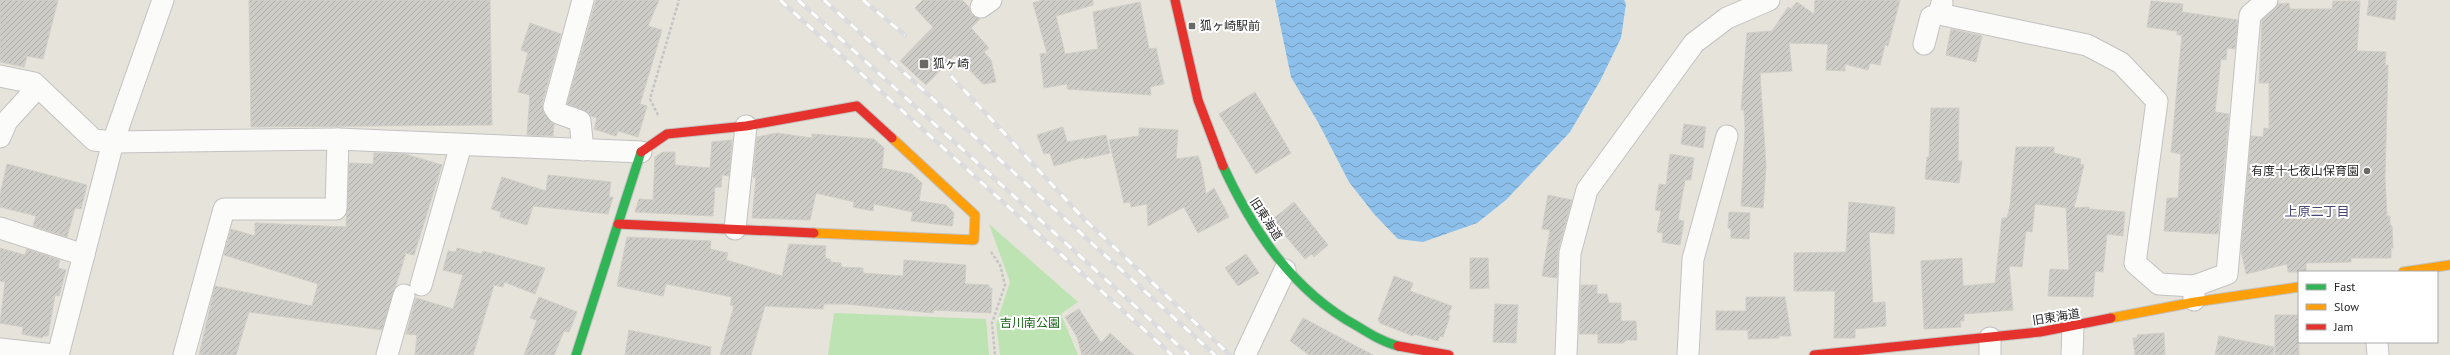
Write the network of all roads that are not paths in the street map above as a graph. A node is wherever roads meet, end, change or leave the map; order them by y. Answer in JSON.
{"nodes":[{"id":1,"x":163,"y":0,"type":"edge"},
{"id":2,"x":583,"y":0,"type":"edge"},
{"id":3,"x":1175,"y":0,"type":"edge"},
{"id":4,"x":1769,"y":0,"type":"edge"},
{"id":5,"x":2267,"y":0,"type":"edge"},
{"id":6,"x":1941,"y":7,"type":"edge"},
{"id":7,"x":1924,"y":44,"type":"dead end"},
{"id":8,"x":0,"y":76,"type":"edge"},
{"id":9,"x":38,"y":86,"type":"junction"},
{"id":10,"x":746,"y":126,"type":"junction"},
{"id":11,"x":1727,"y":136,"type":"dead end"},
{"id":12,"x":0,"y":137,"type":"edge"},
{"id":13,"x":338,"y":140,"type":"junction"},
{"id":14,"x":113,"y":142,"type":"junction"},
{"id":15,"x":461,"y":145,"type":"junction"},
{"id":16,"x":583,"y":150,"type":"junction"},
{"id":17,"x":641,"y":152,"type":"junction"},
{"id":18,"x":618,"y":224,"type":"junction"},
{"id":19,"x":0,"y":228,"type":"edge"},
{"id":20,"x":735,"y":229,"type":"junction"},
{"id":21,"x":84,"y":255,"type":"junction"},
{"id":22,"x":2450,"y":265,"type":"edge"},
{"id":23,"x":1285,"y":270,"type":"junction"},
{"id":24,"x":2410,"y":271,"type":"edge"},
{"id":25,"x":2298,"y":287,"type":"edge"},
{"id":26,"x":2194,"y":294,"type":"junction"},
{"id":27,"x":2073,"y":327,"type":"junction"},
{"id":28,"x":2377,"y":343,"type":"edge"},
{"id":29,"x":1990,"y":347,"type":"edge"},
{"id":30,"x":0,"y":349,"type":"edge"},
{"id":31,"x":1248,"y":350,"type":"edge"},
{"id":32,"x":54,"y":355,"type":"edge"},
{"id":33,"x":58,"y":355,"type":"edge"},
{"id":34,"x":184,"y":355,"type":"edge"},
{"id":35,"x":387,"y":355,"type":"edge"},
{"id":36,"x":576,"y":355,"type":"edge"},
{"id":37,"x":1448,"y":355,"type":"edge"},
{"id":38,"x":1566,"y":355,"type":"edge"},
{"id":39,"x":1688,"y":355,"type":"edge"},
{"id":40,"x":1814,"y":355,"type":"edge"},
{"id":41,"x":2072,"y":355,"type":"edge"},
{"id":42,"x":2378,"y":355,"type":"edge"}],
"edges":[{"from":1,"to":14,"type":"street"},
{"from":2,"to":16,"type":"street"},
{"from":3,"to":23,"type":"street","name":"旧東海道"},
{"from":4,"to":38,"type":"street"},
{"from":5,"to":26,"type":"street"},
{"from":6,"to":7,"type":"street"},
{"from":6,"to":26,"type":"street"},
{"from":8,"to":9,"type":"street"},
{"from":9,"to":12,"type":"street"},
{"from":9,"to":14,"type":"street"},
{"from":10,"to":17,"type":"street"},
{"from":10,"to":20,"type":"street"},
{"from":10,"to":20,"type":"street"},
{"from":11,"to":39,"type":"street"},
{"from":13,"to":14,"type":"street"},
{"from":13,"to":15,"type":"street"},
{"from":13,"to":34,"type":"street"},
{"from":14,"to":21,"type":"street"},
{"from":15,"to":16,"type":"street"},
{"from":15,"to":35,"type":"street"},
{"from":16,"to":17,"type":"street"},
{"from":17,"to":18,"type":"street"},
{"from":18,"to":20,"type":"street"},
{"from":18,"to":36,"type":"street"},
{"from":19,"to":21,"type":"street"},
{"from":21,"to":33,"type":"street"},
{"from":22,"to":24,"type":"street"},
{"from":23,"to":31,"type":"street"},
{"from":23,"to":37,"type":"street","name":"旧東海道"},
{"from":25,"to":26,"type":"street","name":"旧東海道"},
{"from":26,"to":27,"type":"street","name":"旧東海道"},
{"from":27,"to":29,"type":"street","name":"旧東海道"},
{"from":27,"to":41,"type":"street"},
{"from":28,"to":42,"type":"street"},
{"from":29,"to":40,"type":"street","name":"旧東海道"},
{"from":30,"to":32,"type":"street"}]}
